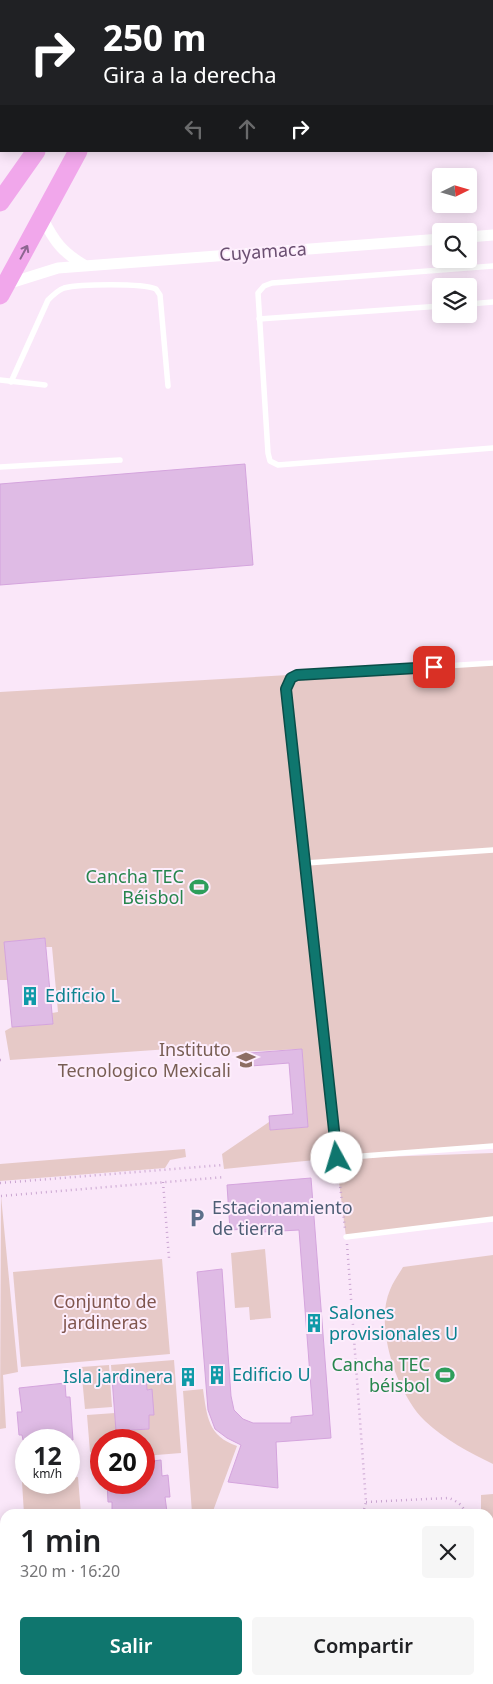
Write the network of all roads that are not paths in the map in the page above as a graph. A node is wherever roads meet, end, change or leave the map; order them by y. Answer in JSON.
{"nodes":[{"id":1,"x":35,"y":152,"type":"edge"},
{"id":2,"x":89,"y":152,"type":"edge"},
{"id":3,"x":74,"y":158,"type":"edge"},
{"id":4,"x":5,"y":192,"type":"edge"},
{"id":5,"x":42,"y":219,"type":"junction"},
{"id":6,"x":493,"y":235,"type":"edge"},
{"id":7,"x":477,"y":236,"type":"edge"},
{"id":8,"x":432,"y":240,"type":"edge"},
{"id":9,"x":84,"y":265,"type":"junction"},
{"id":10,"x":493,"y":266,"type":"edge"},
{"id":11,"x":4,"y":289,"type":"edge"},
{"id":12,"x":493,"y":302,"type":"edge"},
{"id":13,"x":477,"y":303,"type":"edge"},
{"id":14,"x":432,"y":307,"type":"edge"},
{"id":15,"x":259,"y":319,"type":"junction"},
{"id":16,"x":0,"y":380,"type":"edge"},
{"id":17,"x":11,"y":382,"type":"junction"},
{"id":18,"x":45,"y":385,"type":"dead end"},
{"id":19,"x":168,"y":386,"type":"dead end"},
{"id":20,"x":493,"y":448,"type":"edge"},
{"id":21,"x":120,"y":460,"type":"dead end"},
{"id":22,"x":0,"y":467,"type":"edge"},
{"id":23,"x":493,"y":663,"type":"edge"},
{"id":24,"x":493,"y":850,"type":"edge"},
{"id":25,"x":306,"y":863,"type":"junction"},
{"id":26,"x":493,"y":1146,"type":"edge"},
{"id":27,"x":493,"y":1219,"type":"edge"},
{"id":28,"x":346,"y":1238,"type":"road end"}],
"edges":[{"from":1,"to":4,"type":"main road"},
{"from":2,"to":3,"type":"main road"},
{"from":3,"to":5,"type":"main road"},
{"from":5,"to":9,"type":"street"},
{"from":11,"to":5,"type":"main road","one_way":true},
{"from":6,"to":7,"type":"street"},
{"from":8,"to":9,"type":"street","name":"Cuyamaca"},
{"from":9,"to":11,"type":"street","name":"Cuyamaca"},
{"from":10,"to":15,"type":"lane"},
{"from":12,"to":13,"type":"lane"},
{"from":14,"to":15,"type":"lane"},
{"from":15,"to":20,"type":"lane"},
{"from":16,"to":17,"type":"lane"},
{"from":17,"to":18,"type":"lane"},
{"from":17,"to":19,"type":"lane"},
{"from":21,"to":22,"type":"lane"},
{"from":23,"to":25,"type":"lane"},
{"from":24,"to":25,"type":"lane"},
{"from":25,"to":26,"type":"lane"},
{"from":27,"to":28,"type":"lane"}]}
